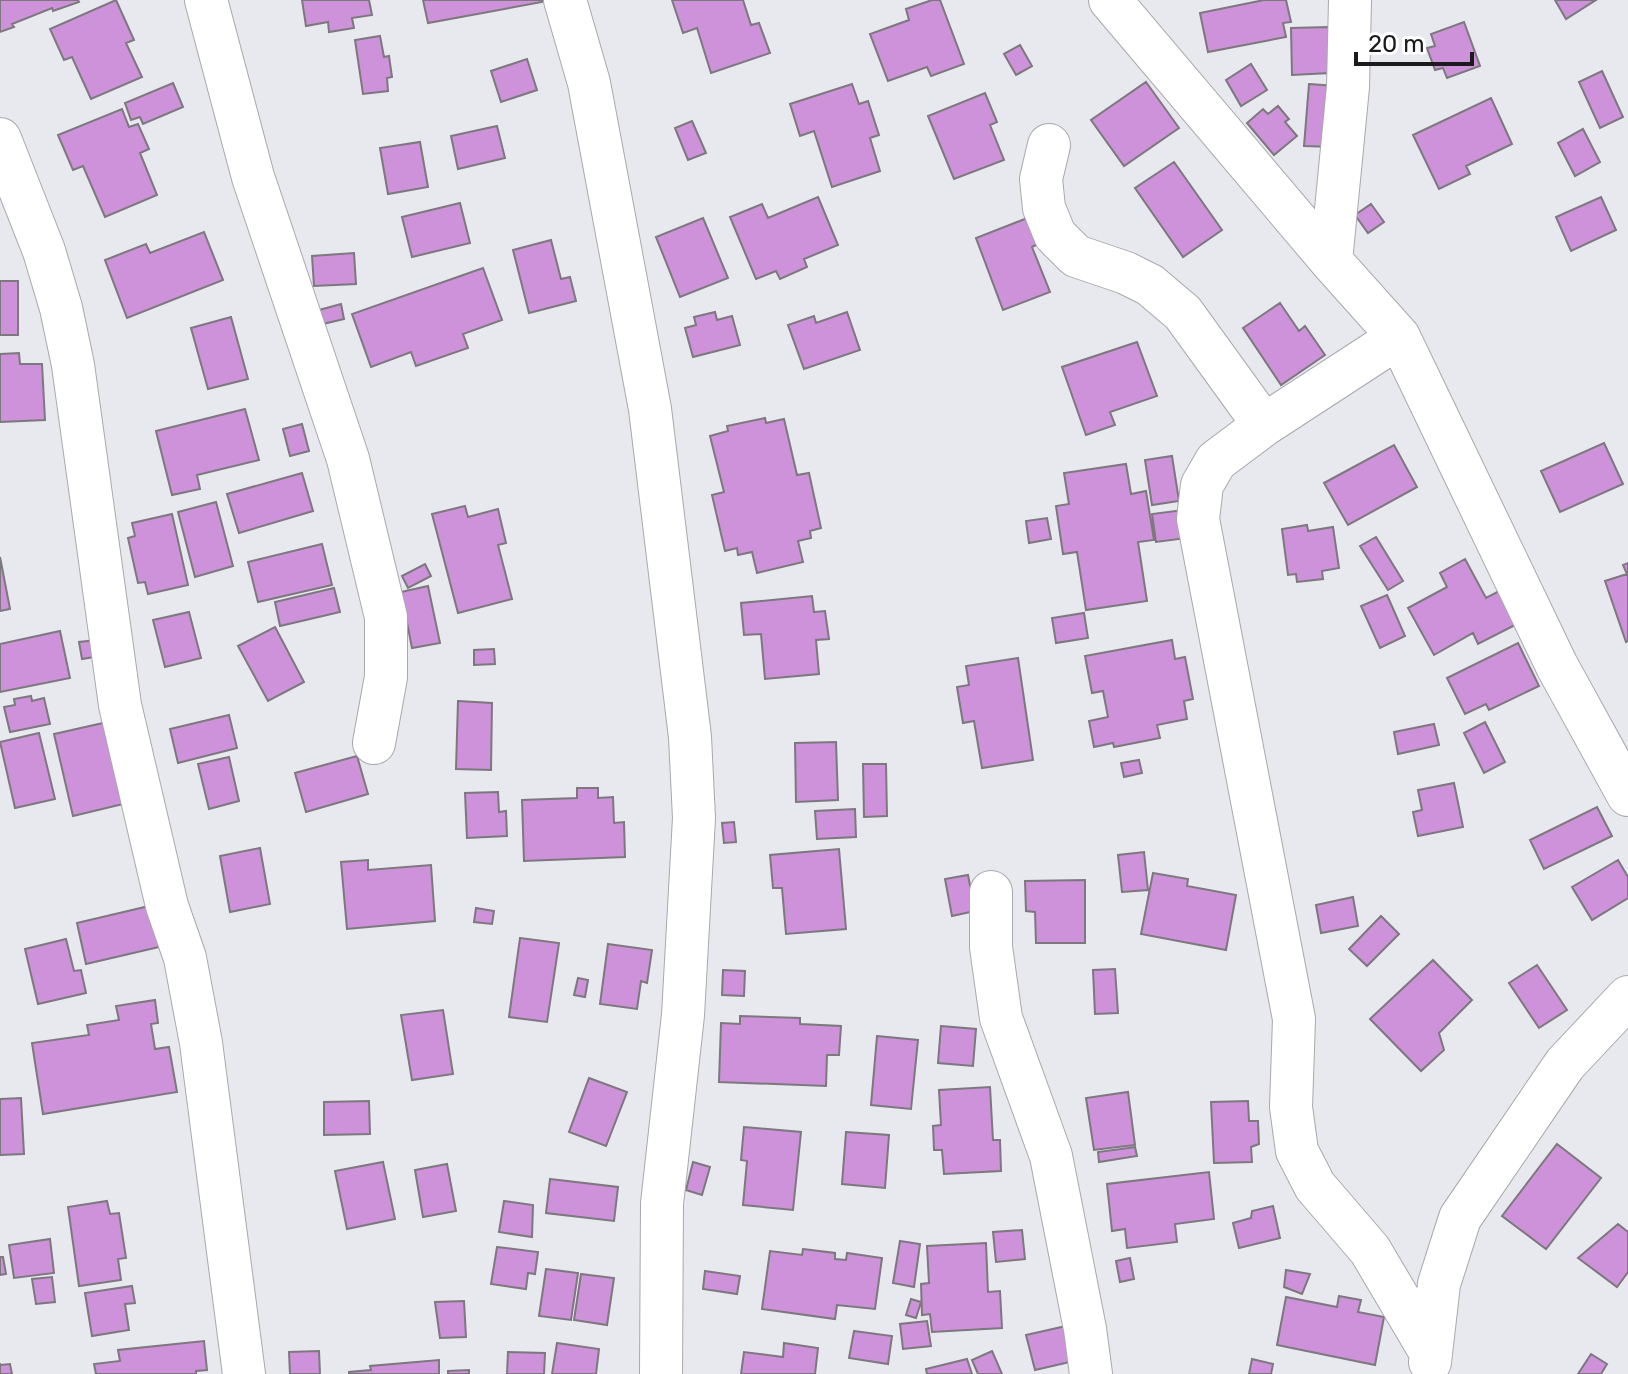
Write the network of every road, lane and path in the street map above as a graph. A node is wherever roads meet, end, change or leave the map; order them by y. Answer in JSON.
{"nodes":[{"id":1,"x":206,"y":0,"type":"edge"},
{"id":2,"x":565,"y":0,"type":"edge"},
{"id":3,"x":1110,"y":0,"type":"edge"},
{"id":4,"x":1350,"y":0,"type":"edge"},
{"id":5,"x":0,"y":139,"type":"edge"},
{"id":6,"x":1049,"y":145,"type":"dead end"},
{"id":7,"x":1331,"y":261,"type":"junction"},
{"id":8,"x":1399,"y":337,"type":"junction"},
{"id":9,"x":1264,"y":425,"type":"junction"},
{"id":10,"x":374,"y":743,"type":"dead end"},
{"id":11,"x":1628,"y":795,"type":"edge"},
{"id":12,"x":991,"y":892,"type":"dead end"},
{"id":13,"x":1628,"y":997,"type":"edge"},
{"id":14,"x":1430,"y":1363,"type":"edge"},
{"id":15,"x":244,"y":1374,"type":"edge"},
{"id":16,"x":661,"y":1374,"type":"edge"},
{"id":17,"x":1091,"y":1374,"type":"edge"}],
"edges":[{"from":1,"to":10,"type":"street"},
{"from":2,"to":16,"type":"street"},
{"from":3,"to":7,"type":"street"},
{"from":4,"to":7,"type":"street"},
{"from":5,"to":15,"type":"street"},
{"from":6,"to":9,"type":"street"},
{"from":7,"to":8,"type":"street"},
{"from":8,"to":9,"type":"street"},
{"from":8,"to":11,"type":"street"},
{"from":9,"to":14,"type":"street"},
{"from":12,"to":17,"type":"street"},
{"from":13,"to":14,"type":"street"}]}
